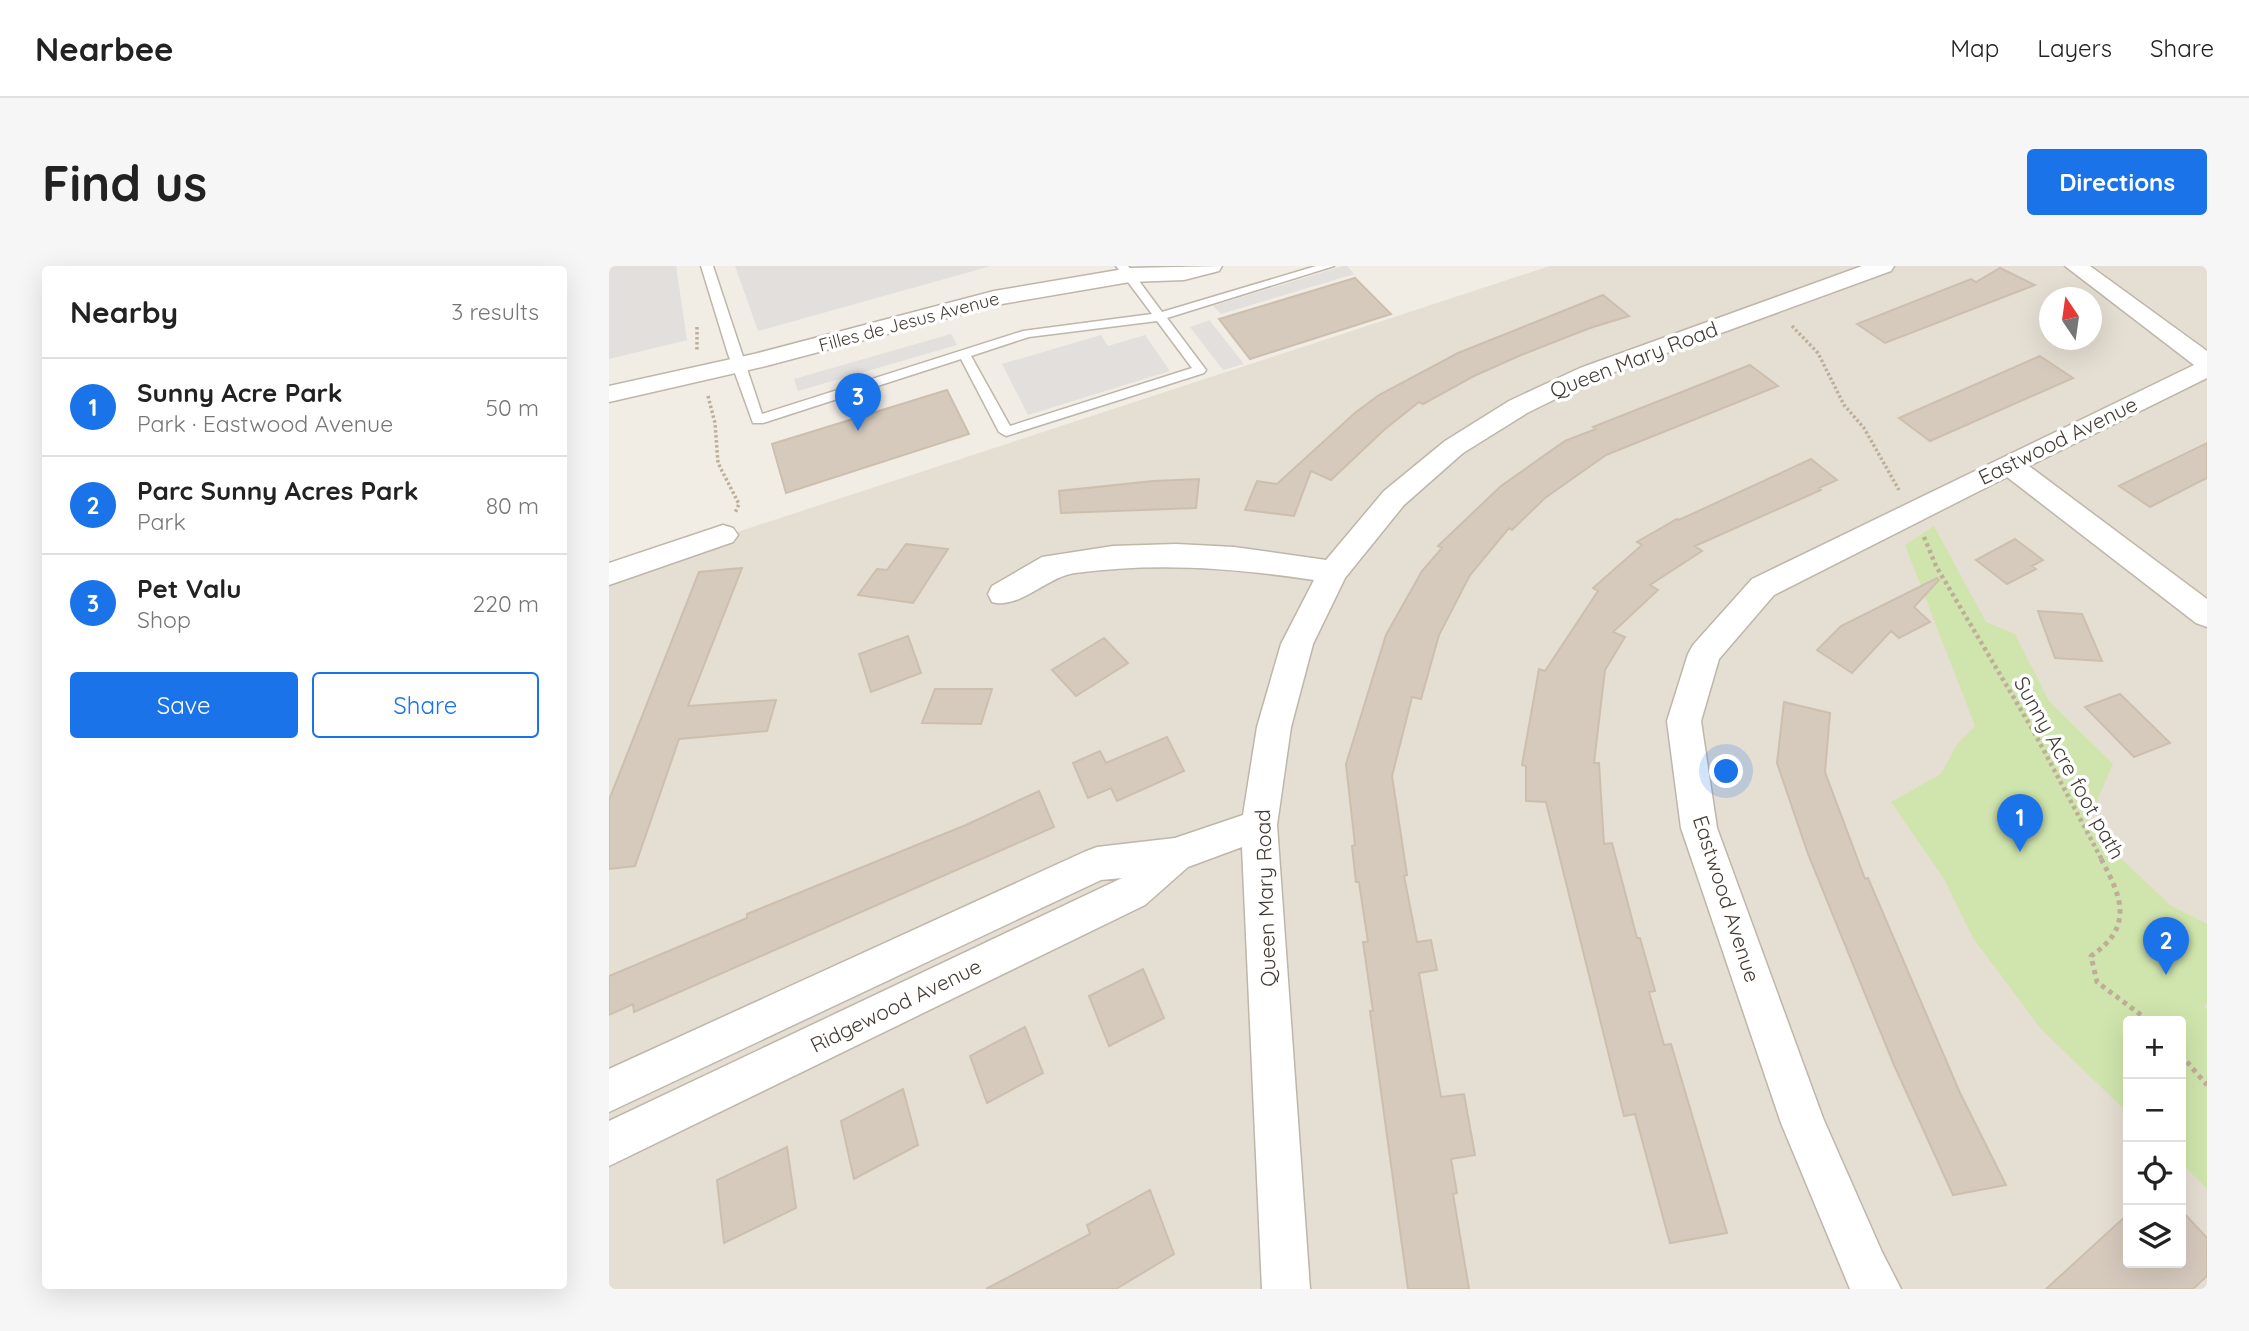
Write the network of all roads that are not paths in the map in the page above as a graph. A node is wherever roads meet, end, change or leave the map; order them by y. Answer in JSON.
{"nodes":[{"id":1,"x":708,"y":266,"type":"edge"},
{"id":2,"x":1211,"y":266,"type":"edge"},
{"id":3,"x":1328,"y":266,"type":"edge"},
{"id":4,"x":1883,"y":266,"type":"edge"},
{"id":5,"x":2076,"y":266,"type":"edge"},
{"id":6,"x":1126,"y":271,"type":"edge"},
{"id":7,"x":1158,"y":317,"type":"junction"},
{"id":8,"x":964,"y":354,"type":"junction"},
{"id":9,"x":739,"y":365,"type":"junction"},
{"id":10,"x":2207,"y":366,"type":"edge"},
{"id":11,"x":609,"y":394,"type":"edge"},
{"id":12,"x":2010,"y":465,"type":"junction"},
{"id":13,"x":723,"y":535,"type":"road end"},
{"id":14,"x":616,"y":571,"type":"edge"},
{"id":15,"x":1333,"y":572,"type":"junction"},
{"id":16,"x":1003,"y":593,"type":"dead end"},
{"id":17,"x":609,"y":602,"type":"edge"},
{"id":18,"x":2207,"y":615,"type":"edge"},
{"id":19,"x":1259,"y":825,"type":"junction"},
{"id":20,"x":1175,"y":855,"type":"junction"},
{"id":21,"x":609,"y":1091,"type":"edge"},
{"id":22,"x":609,"y":1144,"type":"edge"},
{"id":23,"x":1286,"y":1289,"type":"edge"},
{"id":24,"x":1877,"y":1289,"type":"edge"}],
"edges":[{"from":1,"to":9,"type":"lane"},
{"from":2,"to":6,"type":"street","name":"Filles de Jesus Avenue"},
{"from":3,"to":7,"type":"lane"},
{"from":4,"to":15,"type":"street","name":"Queen Mary Road"},
{"from":5,"to":10,"type":"street"},
{"from":6,"to":7,"type":"lane"},
{"from":6,"to":9,"type":"street","name":"Filles de Jesus Avenue"},
{"from":7,"to":8,"type":"lane"},
{"from":7,"to":8,"type":"lane"},
{"from":8,"to":9,"type":"lane"},
{"from":9,"to":11,"type":"street","name":"Filles de Jesus Avenue"},
{"from":10,"to":12,"type":"street","name":"Eastwood Avenue"},
{"from":12,"to":18,"type":"street"},
{"from":12,"to":24,"type":"street","name":"Eastwood Avenue"},
{"from":13,"to":14,"type":"street"},
{"from":14,"to":17,"type":"street"},
{"from":15,"to":16,"type":"street"},
{"from":15,"to":19,"type":"street","name":"Queen Mary Road"},
{"from":19,"to":20,"type":"street","name":"Ridgewood Avenue"},
{"from":19,"to":23,"type":"street","name":"Queen Mary Road"},
{"from":20,"to":21,"type":"street","name":"Ridgewood Avenue"},
{"from":20,"to":22,"type":"street","name":"Ridgewood Avenue"}]}
